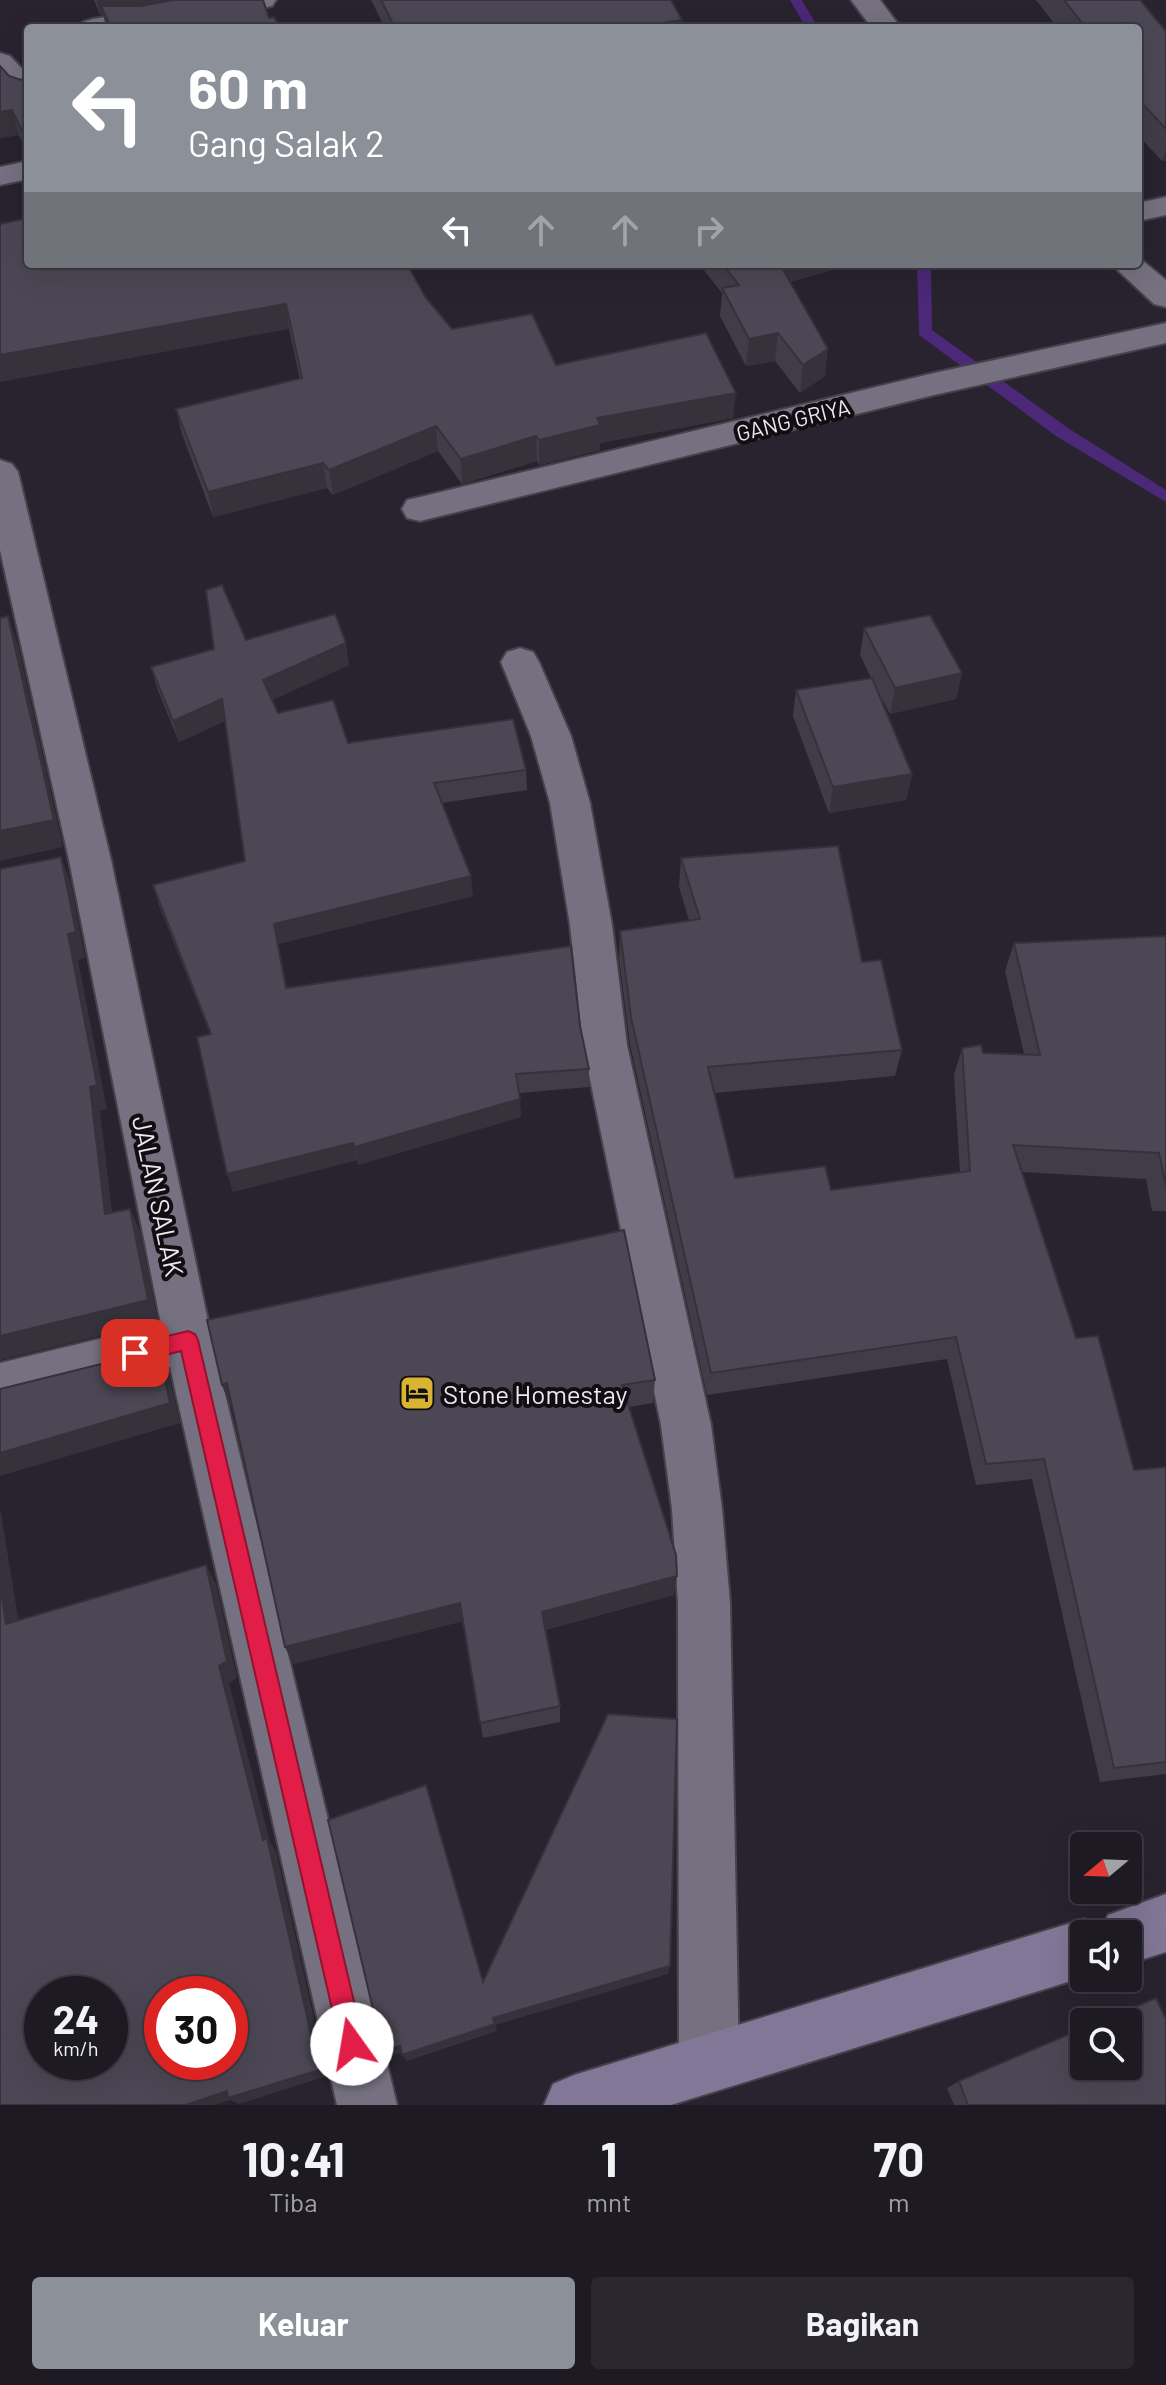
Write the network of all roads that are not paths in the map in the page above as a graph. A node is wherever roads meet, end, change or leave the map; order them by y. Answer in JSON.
{"nodes":[{"id":1,"x":262,"y":0,"type":"edge"},
{"id":2,"x":865,"y":0,"type":"edge"},
{"id":3,"x":117,"y":24,"type":"edge"},
{"id":4,"x":884,"y":24,"type":"edge"},
{"id":5,"x":5,"y":48,"type":"edge"},
{"id":6,"x":24,"y":85,"type":"edge"},
{"id":7,"x":24,"y":171,"type":"edge"},
{"id":8,"x":0,"y":176,"type":"edge"},
{"id":9,"x":1166,"y":206,"type":"edge"},
{"id":10,"x":1142,"y":211,"type":"edge"},
{"id":11,"x":1132,"y":268,"type":"edge"},
{"id":12,"x":1166,"y":297,"type":"edge"},
{"id":13,"x":1166,"y":333,"type":"edge"},
{"id":14,"x":0,"y":472,"type":"edge"},
{"id":15,"x":420,"y":509,"type":"dead end"},
{"id":16,"x":520,"y":662,"type":"dead end"},
{"id":17,"x":188,"y":1340,"type":"junction"},
{"id":18,"x":0,"y":1386,"type":"edge"},
{"id":19,"x":1166,"y":1923,"type":"edge"},
{"id":20,"x":1142,"y":1931,"type":"edge"},
{"id":21,"x":1070,"y":1952,"type":"edge"},
{"id":22,"x":709,"y":2063,"type":"junction"},
{"id":23,"x":367,"y":2105,"type":"edge"},
{"id":24,"x":574,"y":2105,"type":"edge"}],
"edges":[{"from":1,"to":3,"type":"street"},
{"from":2,"to":4,"type":"street"},
{"from":5,"to":6,"type":"street"},
{"from":7,"to":8,"type":"street"},
{"from":9,"to":10,"type":"street"},
{"from":11,"to":12,"type":"street"},
{"from":13,"to":15,"type":"street","name":"GANG GRIYA"},
{"from":14,"to":17,"type":"street","name":"JALAN SALAK"},
{"from":16,"to":22,"type":"street"},
{"from":17,"to":18,"type":"street"},
{"from":17,"to":23,"type":"street","name":"JALAN SALAK"},
{"from":19,"to":20,"type":"main road"},
{"from":21,"to":22,"type":"main road"},
{"from":22,"to":24,"type":"main road"}]}
